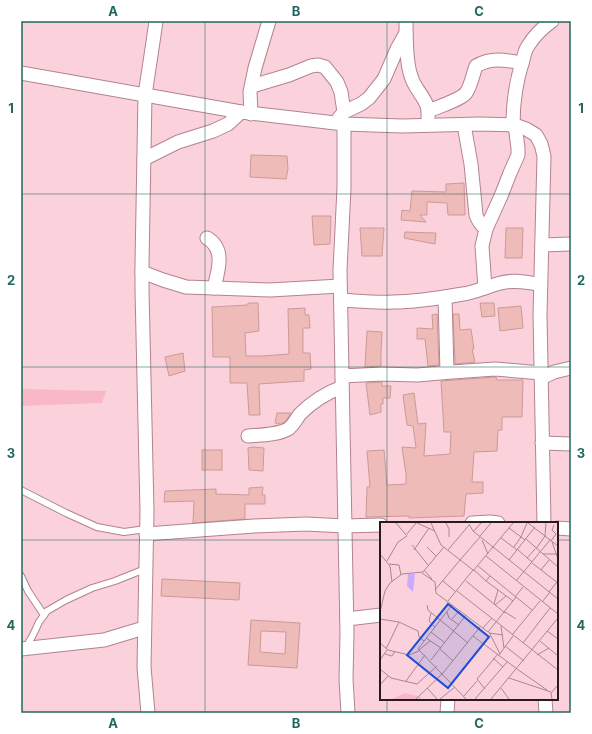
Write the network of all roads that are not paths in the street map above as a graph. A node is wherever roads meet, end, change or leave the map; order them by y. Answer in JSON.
{"nodes":[{"id":1,"x":156,"y":21,"type":"edge"},
{"id":2,"x":268,"y":21,"type":"edge"},
{"id":3,"x":552,"y":21,"type":"edge"},
{"id":4,"x":406,"y":27,"type":"edge"},
{"id":5,"x":522,"y":62,"type":"junction"},
{"id":6,"x":21,"y":73,"type":"edge"},
{"id":7,"x":252,"y":86,"type":"junction"},
{"id":8,"x":145,"y":95,"type":"junction"},
{"id":9,"x":428,"y":111,"type":"junction"},
{"id":10,"x":246,"y":113,"type":"junction"},
{"id":11,"x":341,"y":120,"type":"junction"},
{"id":12,"x":464,"y":125,"type":"junction"},
{"id":13,"x":514,"y":125,"type":"junction"},
{"id":14,"x":428,"y":126,"type":"junction"},
{"id":15,"x":144,"y":159,"type":"junction"},
{"id":16,"x":486,"y":228,"type":"junction"},
{"id":17,"x":207,"y":238,"type":"dead end"},
{"id":18,"x":571,"y":244,"type":"edge"},
{"id":19,"x":542,"y":245,"type":"junction"},
{"id":20,"x":142,"y":272,"type":"junction"},
{"id":21,"x":540,"y":284,"type":"junction"},
{"id":22,"x":340,"y":286,"type":"junction"},
{"id":23,"x":214,"y":288,"type":"junction"},
{"id":24,"x":485,"y":288,"type":"junction"},
{"id":25,"x":445,"y":296,"type":"junction"},
{"id":26,"x":340,"y":300,"type":"junction"},
{"id":27,"x":571,"y":368,"type":"edge"},
{"id":28,"x":447,"y":372,"type":"junction"},
{"id":29,"x":541,"y":375,"type":"junction"},
{"id":30,"x":342,"y":382,"type":"junction"},
{"id":31,"x":248,"y":436,"type":"dead end"},
{"id":32,"x":542,"y":443,"type":"junction"},
{"id":33,"x":571,"y":444,"type":"edge"},
{"id":34,"x":21,"y":490,"type":"edge"},
{"id":35,"x":544,"y":522,"type":"edge"},
{"id":36,"x":345,"y":526,"type":"junction"},
{"id":37,"x":380,"y":526,"type":"edge"},
{"id":38,"x":558,"y":528,"type":"edge"},
{"id":39,"x":571,"y":529,"type":"edge"},
{"id":40,"x":146,"y":531,"type":"junction"},
{"id":41,"x":145,"y":569,"type":"junction"},
{"id":42,"x":21,"y":576,"type":"edge"},
{"id":43,"x":44,"y":615,"type":"junction"},
{"id":44,"x":380,"y":615,"type":"edge"},
{"id":45,"x":347,"y":618,"type":"junction"},
{"id":46,"x":144,"y":628,"type":"junction"},
{"id":47,"x":23,"y":649,"type":"edge"},
{"id":48,"x":448,"y":700,"type":"edge"},
{"id":49,"x":545,"y":700,"type":"edge"},
{"id":50,"x":148,"y":713,"type":"edge"},
{"id":51,"x":348,"y":713,"type":"edge"},
{"id":52,"x":447,"y":713,"type":"edge"},
{"id":53,"x":546,"y":713,"type":"edge"}],
"edges":[{"from":1,"to":8,"type":"street"},
{"from":2,"to":7,"type":"street"},
{"from":3,"to":5,"type":"street"},
{"from":4,"to":9,"type":"street"},
{"from":4,"to":11,"type":"street"},
{"from":5,"to":9,"type":"street"},
{"from":5,"to":13,"type":"street"},
{"from":6,"to":8,"type":"street"},
{"from":7,"to":10,"type":"street"},
{"from":7,"to":11,"type":"street"},
{"from":8,"to":10,"type":"street"},
{"from":8,"to":15,"type":"street"},
{"from":9,"to":14,"type":"street"},
{"from":10,"to":11,"type":"street"},
{"from":10,"to":15,"type":"street"},
{"from":11,"to":14,"type":"street"},
{"from":11,"to":22,"type":"street"},
{"from":12,"to":13,"type":"street"},
{"from":12,"to":14,"type":"street"},
{"from":12,"to":16,"type":"street"},
{"from":13,"to":16,"type":"street"},
{"from":13,"to":19,"type":"street"},
{"from":15,"to":20,"type":"street"},
{"from":16,"to":24,"type":"street"},
{"from":17,"to":23,"type":"street"},
{"from":18,"to":19,"type":"street"},
{"from":19,"to":21,"type":"street"},
{"from":20,"to":23,"type":"street"},
{"from":20,"to":40,"type":"street"},
{"from":21,"to":24,"type":"street"},
{"from":21,"to":29,"type":"street"},
{"from":22,"to":23,"type":"street"},
{"from":22,"to":26,"type":"street"},
{"from":24,"to":25,"type":"street"},
{"from":25,"to":26,"type":"street"},
{"from":25,"to":28,"type":"street"},
{"from":26,"to":30,"type":"street"},
{"from":27,"to":29,"type":"street"},
{"from":28,"to":29,"type":"street"},
{"from":28,"to":30,"type":"street"},
{"from":29,"to":32,"type":"street"},
{"from":30,"to":31,"type":"street"},
{"from":30,"to":36,"type":"street"},
{"from":32,"to":33,"type":"street"},
{"from":32,"to":35,"type":"street"},
{"from":34,"to":40,"type":"lane"},
{"from":36,"to":37,"type":"street"},
{"from":36,"to":40,"type":"street"},
{"from":36,"to":45,"type":"street"},
{"from":38,"to":39,"type":"street"},
{"from":40,"to":41,"type":"street"},
{"from":41,"to":43,"type":"lane"},
{"from":41,"to":46,"type":"street"},
{"from":42,"to":43,"type":"lane"},
{"from":43,"to":47,"type":"lane"},
{"from":44,"to":45,"type":"street"},
{"from":45,"to":51,"type":"street"},
{"from":46,"to":47,"type":"street"},
{"from":46,"to":50,"type":"street"},
{"from":48,"to":52,"type":"street"},
{"from":49,"to":53,"type":"street"}]}
